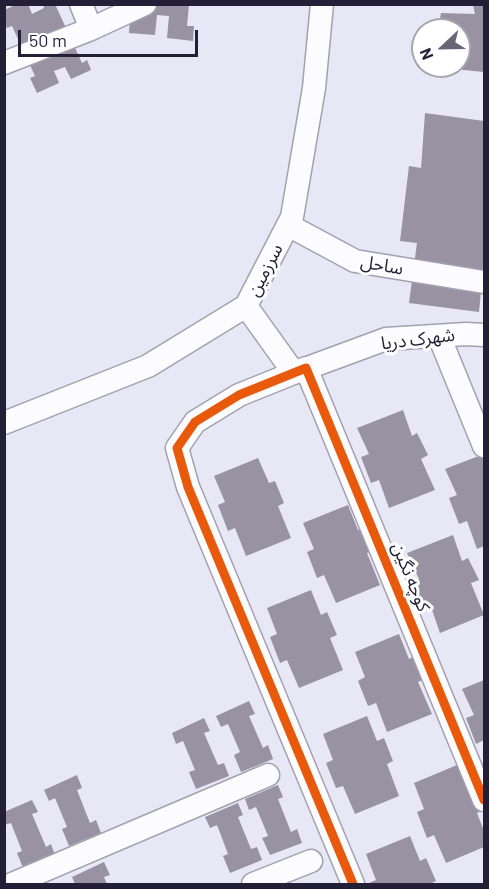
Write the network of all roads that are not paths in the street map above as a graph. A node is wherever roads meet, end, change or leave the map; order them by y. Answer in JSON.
{"nodes":[{"id":1,"x":81,"y":4,"type":"edge"},
{"id":2,"x":145,"y":4,"type":"edge"},
{"id":3,"x":322,"y":4,"type":"edge"},
{"id":4,"x":91,"y":29,"type":"junction"},
{"id":5,"x":4,"y":63,"type":"edge"},
{"id":6,"x":288,"y":225,"type":"junction"},
{"id":7,"x":484,"y":282,"type":"edge"},
{"id":8,"x":246,"y":306,"type":"junction"},
{"id":9,"x":484,"y":335,"type":"edge"},
{"id":10,"x":439,"y":336,"type":"junction"},
{"id":11,"x":306,"y":368,"type":"junction"},
{"id":12,"x":4,"y":423,"type":"edge"},
{"id":13,"x":484,"y":446,"type":"edge"},
{"id":14,"x":268,"y":775,"type":"dead end"},
{"id":15,"x":484,"y":800,"type":"edge"},
{"id":16,"x":311,"y":861,"type":"dead end"},
{"id":17,"x":12,"y":885,"type":"edge"},
{"id":18,"x":253,"y":885,"type":"edge"},
{"id":19,"x":353,"y":885,"type":"edge"}],
"edges":[{"from":1,"to":4,"type":"street"},
{"from":2,"to":4,"type":"street"},
{"from":3,"to":6,"type":"street","name":"سرزمین"},
{"from":4,"to":5,"type":"street"},
{"from":6,"to":7,"type":"street","name":"ساحل"},
{"from":6,"to":8,"type":"street","name":"سرزمین"},
{"from":8,"to":11,"type":"street"},
{"from":8,"to":12,"type":"street","name":"سرزمین"},
{"from":9,"to":10,"type":"street","name":"شهرک دریا"},
{"from":10,"to":11,"type":"street","name":"شهرک دریا"},
{"from":10,"to":13,"type":"street"},
{"from":11,"to":15,"type":"street","name":"کوچه نگین"},
{"from":11,"to":19,"type":"street","name":"شهرک دریا"},
{"from":14,"to":17,"type":"street"},
{"from":16,"to":18,"type":"street"}]}
